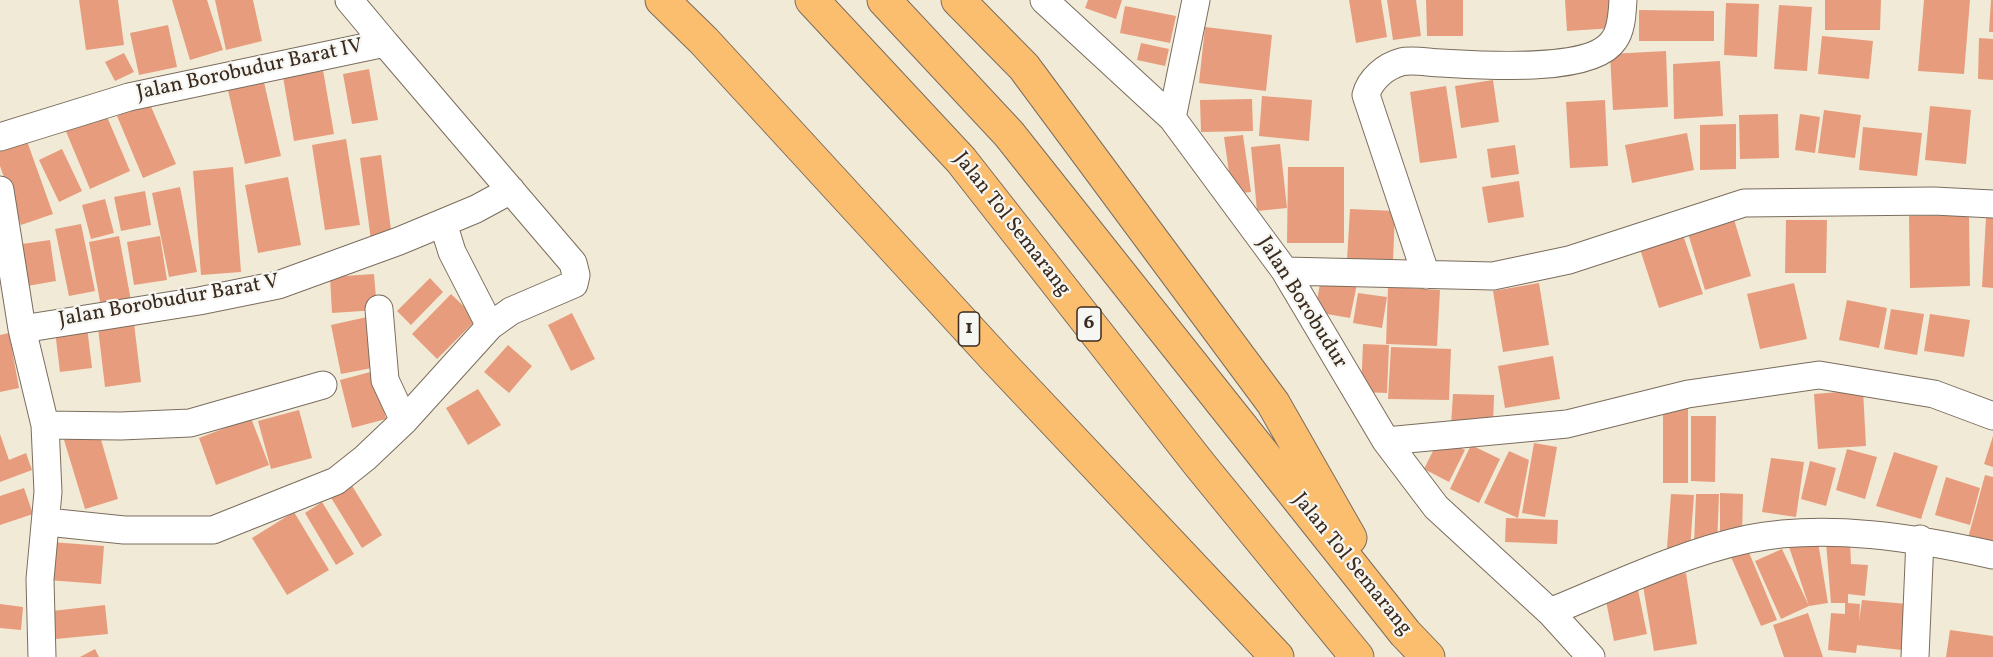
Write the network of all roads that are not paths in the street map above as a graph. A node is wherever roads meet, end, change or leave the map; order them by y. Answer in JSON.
{"nodes":[{"id":1,"x":349,"y":0,"type":"edge"},
{"id":2,"x":662,"y":0,"type":"edge"},
{"id":3,"x":812,"y":0,"type":"edge"},
{"id":4,"x":884,"y":0,"type":"edge"},
{"id":5,"x":958,"y":0,"type":"edge"},
{"id":6,"x":1044,"y":0,"type":"edge"},
{"id":7,"x":1196,"y":0,"type":"edge"},
{"id":8,"x":1623,"y":0,"type":"edge"},
{"id":9,"x":385,"y":43,"type":"junction"},
{"id":10,"x":1172,"y":118,"type":"junction"},
{"id":11,"x":0,"y":137,"type":"edge"},
{"id":12,"x":0,"y":190,"type":"edge"},
{"id":13,"x":511,"y":190,"type":"junction"},
{"id":14,"x":1993,"y":204,"type":"edge"},
{"id":15,"x":443,"y":223,"type":"junction"},
{"id":16,"x":1285,"y":271,"type":"junction"},
{"id":17,"x":1426,"y":275,"type":"junction"},
{"id":18,"x":379,"y":309,"type":"dead end"},
{"id":19,"x":490,"y":326,"type":"junction"},
{"id":20,"x":22,"y":329,"type":"junction"},
{"id":21,"x":323,"y":386,"type":"dead end"},
{"id":22,"x":1993,"y":416,"type":"edge"},
{"id":23,"x":404,"y":421,"type":"junction"},
{"id":24,"x":45,"y":425,"type":"junction"},
{"id":25,"x":1386,"y":441,"type":"junction"},
{"id":26,"x":47,"y":522,"type":"junction"},
{"id":27,"x":1920,"y":539,"type":"junction"},
{"id":28,"x":1993,"y":555,"type":"edge"},
{"id":29,"x":1550,"y":612,"type":"junction"},
{"id":30,"x":1405,"y":633,"type":"junction"},
{"id":31,"x":42,"y":657,"type":"edge"},
{"id":32,"x":1277,"y":657,"type":"edge"},
{"id":33,"x":1357,"y":657,"type":"edge"},
{"id":34,"x":1428,"y":657,"type":"edge"},
{"id":35,"x":1591,"y":657,"type":"edge"},
{"id":36,"x":1915,"y":657,"type":"edge"}],
"edges":[{"from":1,"to":9,"type":"street"},
{"from":2,"to":32,"type":"highway","number":"1"},
{"from":3,"to":33,"type":"highway","name":"Jalan Tol Semarang","number":"6"},
{"from":4,"to":30,"type":"highway","name":"Jalan Tol Semarang"},
{"from":5,"to":30,"type":"highway"},
{"from":6,"to":10,"type":"street","name":"Jalan Borobudur"},
{"from":7,"to":10,"type":"street"},
{"from":8,"to":17,"type":"street"},
{"from":9,"to":11,"type":"street","name":"Jalan Borobudur Barat IV"},
{"from":9,"to":13,"type":"street","name":"Jalan Borobudur Barat IV"},
{"from":10,"to":16,"type":"street","name":"Jalan Borobudur"},
{"from":12,"to":20,"type":"street"},
{"from":13,"to":15,"type":"street","name":"Jalan Borobudur Barat V"},
{"from":13,"to":19,"type":"street","name":"Jalan Borobudur Barat IV"},
{"from":14,"to":17,"type":"street"},
{"from":15,"to":19,"type":"street"},
{"from":15,"to":20,"type":"street","name":"Jalan Borobudur Barat V"},
{"from":16,"to":17,"type":"street"},
{"from":16,"to":25,"type":"street","name":"Jalan Borobudur"},
{"from":18,"to":23,"type":"street"},
{"from":19,"to":23,"type":"street"},
{"from":20,"to":24,"type":"street"},
{"from":21,"to":24,"type":"street"},
{"from":22,"to":25,"type":"street"},
{"from":23,"to":26,"type":"street"},
{"from":24,"to":26,"type":"street"},
{"from":25,"to":29,"type":"street","name":"Jalan Borobudur"},
{"from":26,"to":31,"type":"street"},
{"from":27,"to":28,"type":"street"},
{"from":27,"to":29,"type":"street"},
{"from":27,"to":36,"type":"street"},
{"from":29,"to":35,"type":"street","name":"Jalan Borobudur"},
{"from":30,"to":34,"type":"highway","name":"Jalan Tol Semarang"}]}
